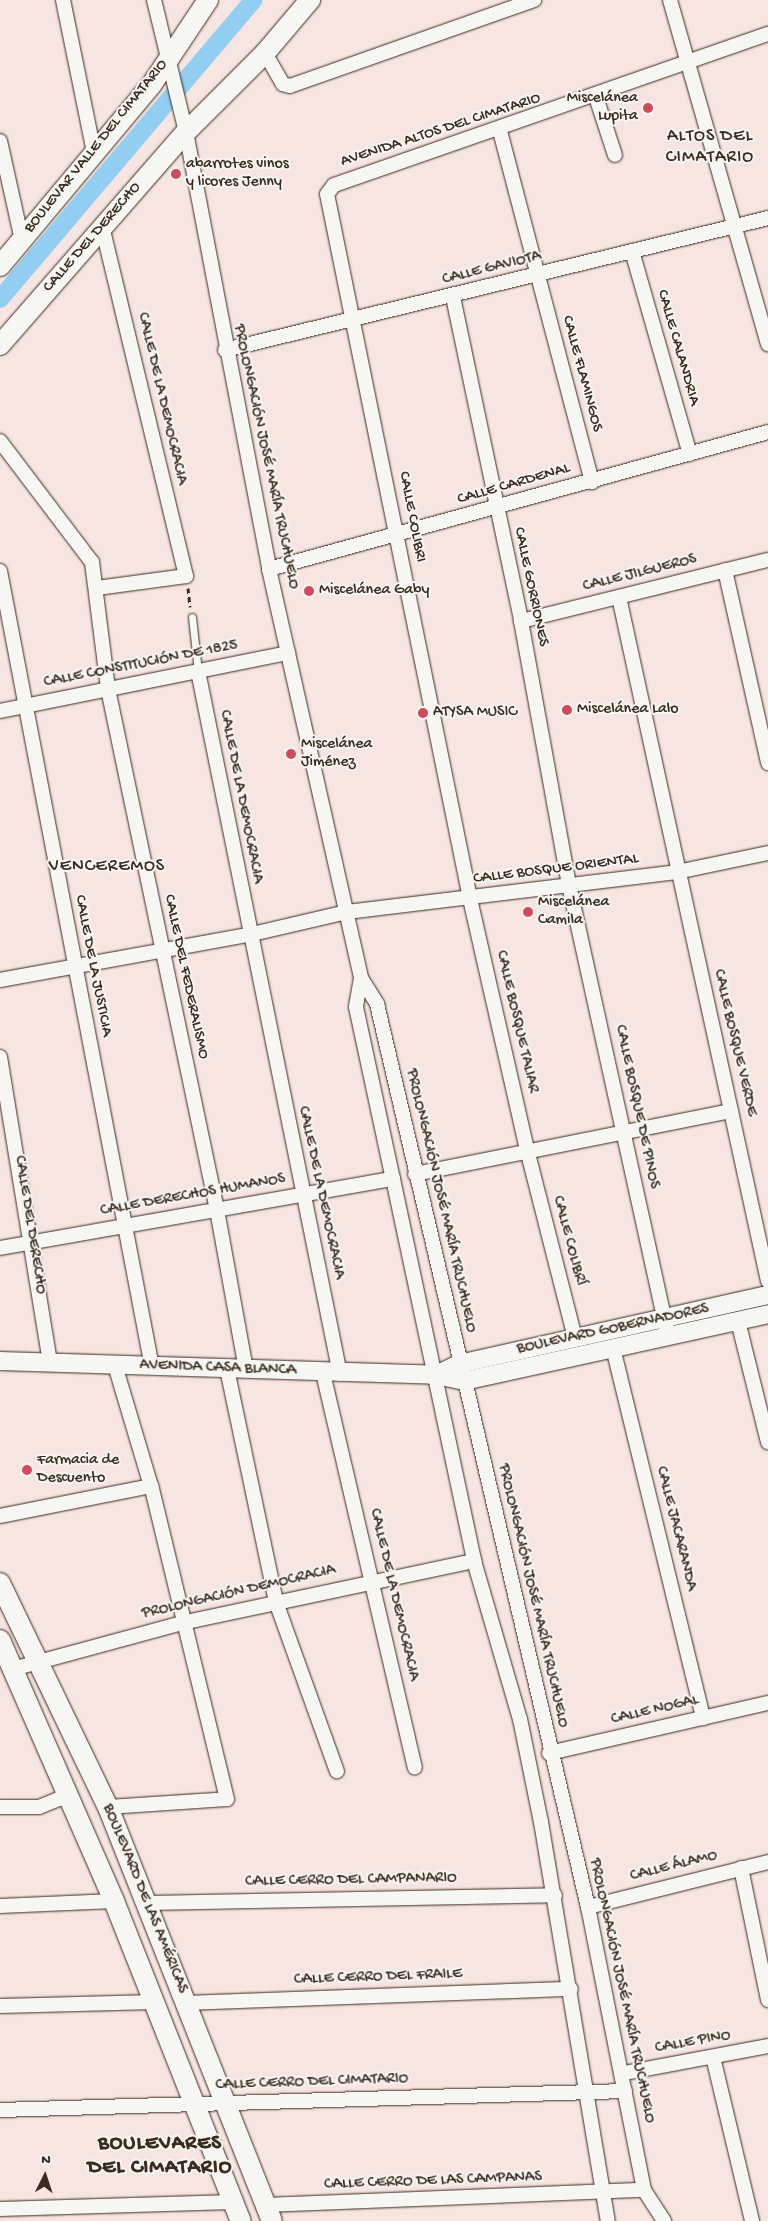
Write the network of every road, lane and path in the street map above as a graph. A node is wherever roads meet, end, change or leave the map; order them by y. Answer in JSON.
{"nodes":[{"id":1,"x":63,"y":0,"type":"edge"},
{"id":2,"x":154,"y":0,"type":"edge"},
{"id":3,"x":208,"y":0,"type":"edge"},
{"id":4,"x":310,"y":0,"type":"edge"},
{"id":5,"x":534,"y":0,"type":"edge"},
{"id":6,"x":670,"y":0,"type":"edge"},
{"id":7,"x":768,"y":34,"type":"edge"},
{"id":8,"x":265,"y":53,"type":"junction"},
{"id":9,"x":688,"y":60,"type":"junction"},
{"id":10,"x":167,"y":62,"type":"junction"},
{"id":11,"x":596,"y":97,"type":"junction"},
{"id":12,"x":185,"y":127,"type":"junction"},
{"id":13,"x":500,"y":131,"type":"junction"},
{"id":14,"x":0,"y":141,"type":"edge"},
{"id":15,"x":94,"y":152,"type":"junction"},
{"id":16,"x":615,"y":154,"type":"dead end"},
{"id":17,"x":2,"y":159,"type":"edge"},
{"id":18,"x":327,"y":194,"type":"joint"},
{"id":19,"x":768,"y":218,"type":"edge"},
{"id":20,"x":738,"y":225,"type":"junction"},
{"id":21,"x":102,"y":227,"type":"junction"},
{"id":22,"x":632,"y":251,"type":"junction"},
{"id":23,"x":8,"y":255,"type":"edge"},
{"id":24,"x":537,"y":276,"type":"junction"},
{"id":25,"x":453,"y":297,"type":"junction"},
{"id":26,"x":353,"y":320,"type":"junction"},
{"id":27,"x":765,"y":321,"type":"edge"},
{"id":28,"x":768,"y":344,"type":"edge"},
{"id":29,"x":0,"y":345,"type":"edge"},
{"id":30,"x":224,"y":350,"type":"junction"},
{"id":31,"x":768,"y":432,"type":"edge"},
{"id":32,"x":0,"y":441,"type":"edge"},
{"id":33,"x":690,"y":454,"type":"junction"},
{"id":34,"x":592,"y":482,"type":"junction"},
{"id":35,"x":495,"y":510,"type":"junction"},
{"id":36,"x":397,"y":535,"type":"junction"},
{"id":37,"x":768,"y":560,"type":"edge"},
{"id":38,"x":269,"y":569,"type":"junction"},
{"id":39,"x":725,"y":570,"type":"junction"},
{"id":40,"x":0,"y":571,"type":"edge"},
{"id":41,"x":186,"y":576,"type":"junction"},
{"id":42,"x":97,"y":588,"type":"junction"},
{"id":43,"x":619,"y":597,"type":"junction"},
{"id":44,"x":192,"y":617,"type":"joint"},
{"id":45,"x":521,"y":621,"type":"junction"},
{"id":46,"x":288,"y":653,"type":"junction"},
{"id":47,"x":198,"y":671,"type":"junction"},
{"id":48,"x":108,"y":689,"type":"junction"},
{"id":49,"x":24,"y":706,"type":"junction"},
{"id":50,"x":0,"y":711,"type":"edge"},
{"id":51,"x":768,"y":763,"type":"edge"},
{"id":52,"x":768,"y":853,"type":"edge"},
{"id":53,"x":677,"y":872,"type":"junction"},
{"id":54,"x":569,"y":885,"type":"junction"},
{"id":55,"x":470,"y":898,"type":"junction"},
{"id":56,"x":347,"y":912,"type":"junction"},
{"id":57,"x":248,"y":935,"type":"junction"},
{"id":58,"x":161,"y":951,"type":"junction"},
{"id":59,"x":74,"y":967,"type":"junction"},
{"id":60,"x":361,"y":978,"type":"junction"},
{"id":61,"x":0,"y":980,"type":"edge"},
{"id":62,"x":0,"y":1057,"type":"edge"},
{"id":63,"x":731,"y":1111,"type":"junction"},
{"id":64,"x":624,"y":1134,"type":"junction"},
{"id":65,"x":528,"y":1154,"type":"junction"},
{"id":66,"x":415,"y":1174,"type":"junction"},
{"id":67,"x":393,"y":1179,"type":"junction"},
{"id":68,"x":303,"y":1194,"type":"junction"},
{"id":69,"x":217,"y":1210,"type":"junction"},
{"id":70,"x":126,"y":1225,"type":"junction"},
{"id":71,"x":32,"y":1242,"type":"junction"},
{"id":72,"x":0,"y":1248,"type":"edge"},
{"id":73,"x":768,"y":1281,"type":"edge"},
{"id":74,"x":768,"y":1296,"type":"edge"},
{"id":75,"x":768,"y":1314,"type":"edge"},
{"id":76,"x":664,"y":1319,"type":"junction"},
{"id":77,"x":738,"y":1321,"type":"junction"},
{"id":78,"x":668,"y":1336,"type":"junction"},
{"id":79,"x":575,"y":1338,"type":"junction"},
{"id":80,"x":613,"y":1348,"type":"junction"},
{"id":81,"x":0,"y":1361,"type":"edge"},
{"id":82,"x":50,"y":1363,"type":"junction"},
{"id":83,"x":459,"y":1364,"type":"junction"},
{"id":84,"x":115,"y":1365,"type":"junction"},
{"id":85,"x":152,"y":1367,"type":"junction"},
{"id":86,"x":227,"y":1370,"type":"junction"},
{"id":87,"x":246,"y":1370,"type":"junction"},
{"id":88,"x":332,"y":1374,"type":"junction"},
{"id":89,"x":436,"y":1375,"type":"junction"},
{"id":90,"x":464,"y":1381,"type":"junction"},
{"id":91,"x":768,"y":1442,"type":"edge"},
{"id":92,"x":151,"y":1486,"type":"junction"},
{"id":93,"x":0,"y":1516,"type":"edge"},
{"id":94,"x":474,"y":1561,"type":"junction"},
{"id":95,"x":372,"y":1580,"type":"junction"},
{"id":96,"x":0,"y":1583,"type":"edge"},
{"id":97,"x":276,"y":1602,"type":"junction"},
{"id":98,"x":182,"y":1623,"type":"junction"},
{"id":99,"x":0,"y":1640,"type":"edge"},
{"id":100,"x":37,"y":1660,"type":"junction"},
{"id":101,"x":13,"y":1669,"type":"junction"},
{"id":102,"x":768,"y":1703,"type":"edge"},
{"id":103,"x":703,"y":1718,"type":"junction"},
{"id":104,"x":549,"y":1753,"type":"junction"},
{"id":105,"x":415,"y":1767,"type":"dead end"},
{"id":106,"x":337,"y":1771,"type":"dead end"},
{"id":107,"x":68,"y":1790,"type":"junction"},
{"id":108,"x":0,"y":1807,"type":"edge"},
{"id":109,"x":108,"y":1808,"type":"junction"},
{"id":110,"x":768,"y":1862,"type":"edge"},
{"id":111,"x":741,"y":1868,"type":"junction"},
{"id":112,"x":555,"y":1895,"type":"junction"},
{"id":113,"x":114,"y":1902,"type":"junction"},
{"id":114,"x":148,"y":1903,"type":"junction"},
{"id":115,"x":0,"y":1906,"type":"edge"},
{"id":116,"x":588,"y":1906,"type":"junction"},
{"id":117,"x":571,"y":1989,"type":"junction"},
{"id":118,"x":768,"y":2000,"type":"edge"},
{"id":119,"x":155,"y":2002,"type":"junction"},
{"id":120,"x":185,"y":2003,"type":"junction"},
{"id":121,"x":0,"y":2006,"type":"edge"},
{"id":122,"x":768,"y":2046,"type":"edge"},
{"id":123,"x":713,"y":2057,"type":"junction"},
{"id":124,"x":624,"y":2073,"type":"junction"},
{"id":125,"x":626,"y":2091,"type":"junction"},
{"id":126,"x":587,"y":2092,"type":"junction"},
{"id":127,"x":195,"y":2103,"type":"junction"},
{"id":128,"x":226,"y":2103,"type":"junction"},
{"id":129,"x":0,"y":2110,"type":"edge"},
{"id":130,"x":644,"y":2190,"type":"junction"},
{"id":131,"x":602,"y":2194,"type":"junction"},
{"id":132,"x":233,"y":2202,"type":"junction"},
{"id":133,"x":0,"y":2209,"type":"edge"},
{"id":134,"x":269,"y":2213,"type":"edge"},
{"id":135,"x":241,"y":2221,"type":"edge"},
{"id":136,"x":608,"y":2221,"type":"edge"},
{"id":137,"x":664,"y":2221,"type":"edge"},
{"id":138,"x":752,"y":2221,"type":"edge"}],
"edges":[{"from":1,"to":15,"type":"street"},
{"from":2,"to":10,"type":"street","name":"PROLONGACIÓN JOSÉ MARÍA TRUCHUELO"},
{"from":3,"to":10,"type":"main road","name":"BOULEVAR VALLE DEL CIMATARIO"},
{"from":4,"to":8,"type":"main road"},
{"from":5,"to":8,"type":"street"},
{"from":6,"to":9,"type":"street"},
{"from":7,"to":9,"type":"street","name":"AVENIDA ALTOS DEL CIMATARIO"},
{"from":8,"to":12,"type":"main road"},
{"from":9,"to":11,"type":"street","name":"AVENIDA ALTOS DEL CIMATARIO"},
{"from":9,"to":20,"type":"street"},
{"from":10,"to":12,"type":"street","name":"PROLONGACIÓN JOSÉ MARÍA TRUCHUELO"},
{"from":10,"to":15,"type":"main road","name":"BOULEVAR VALLE DEL CIMATARIO"},
{"from":11,"to":13,"type":"street","name":"AVENIDA ALTOS DEL CIMATARIO"},
{"from":11,"to":16,"type":"street"},
{"from":12,"to":21,"type":"main road","name":"CALLE DEL DERECHO"},
{"from":12,"to":30,"type":"street","name":"PROLONGACIÓN JOSÉ MARÍA TRUCHUELO"},
{"from":13,"to":18,"type":"street","name":"AVENIDA ALTOS DEL CIMATARIO"},
{"from":13,"to":24,"type":"street","name":"CALLE FLAMINGOS"},
{"from":14,"to":17,"type":"street"},
{"from":15,"to":23,"type":"main road","name":"BOULEVAR VALLE DEL CIMATARIO"},
{"from":17,"to":23,"type":"street"},
{"from":18,"to":26,"type":"street","name":"CALLE COLIBRI"},
{"from":19,"to":20,"type":"street","name":"CALLE GAVIOTA"},
{"from":20,"to":22,"type":"street","name":"CALLE GAVIOTA"},
{"from":20,"to":27,"type":"street"},
{"from":21,"to":29,"type":"main road","name":"CALLE DEL DERECHO"},
{"from":21,"to":41,"type":"street","name":"CALLE DE LA DEMOCRACIA"},
{"from":22,"to":24,"type":"street","name":"CALLE GAVIOTA"},
{"from":22,"to":33,"type":"street","name":"CALLE CALANDRIA"},
{"from":24,"to":25,"type":"street","name":"CALLE GAVIOTA"},
{"from":24,"to":34,"type":"street","name":"CALLE FLAMINGOS"},
{"from":25,"to":26,"type":"street","name":"CALLE GAVIOTA"},
{"from":25,"to":35,"type":"street","name":"CALLE GORRIONES"},
{"from":26,"to":30,"type":"street","name":"CALLE GAVIOTA"},
{"from":26,"to":36,"type":"street","name":"CALLE COLIBRI"},
{"from":27,"to":28,"type":"street"},
{"from":30,"to":38,"type":"street","name":"PROLONGACIÓN JOSÉ MARÍA TRUCHUELO"},
{"from":31,"to":33,"type":"street","name":"CALLE CARDENAL"},
{"from":32,"to":42,"type":"street","name":"CALLE DEL FEDERALISMO"},
{"from":33,"to":34,"type":"street","name":"CALLE CARDENAL"},
{"from":34,"to":35,"type":"street","name":"CALLE CARDENAL"},
{"from":35,"to":36,"type":"street","name":"CALLE CARDENAL"},
{"from":35,"to":45,"type":"street","name":"CALLE GORRIONES"},
{"from":36,"to":38,"type":"street","name":"CALLE CARDENAL"},
{"from":36,"to":55,"type":"street","name":"CALLE COLIBRI"},
{"from":37,"to":39,"type":"street","name":"CALLE JILGUEROS"},
{"from":38,"to":46,"type":"street","name":"PROLONGACIÓN JOSÉ MARÍA TRUCHUELO"},
{"from":39,"to":43,"type":"street","name":"CALLE JILGUEROS"},
{"from":39,"to":51,"type":"street"},
{"from":40,"to":49,"type":"street","name":"CALLE DE LA JUSTICIA"},
{"from":41,"to":42,"type":"street"},
{"from":41,"to":44,"type":"path"},
{"from":42,"to":48,"type":"street","name":"CALLE DEL FEDERALISMO"},
{"from":43,"to":45,"type":"street","name":"CALLE JILGUEROS"},
{"from":43,"to":53,"type":"street","name":"CALLE BOSQUE VERDE"},
{"from":44,"to":47,"type":"lane","name":"CALLE DE LA DEMOCRACIA"},
{"from":45,"to":54,"type":"street","name":"CALLE GORRIONES"},
{"from":46,"to":47,"type":"street","name":"CALLE CONSTITUCIÓN DE 1825"},
{"from":46,"to":56,"type":"street","name":"PROLONGACIÓN JOSÉ MARÍA TRUCHUELO"},
{"from":47,"to":48,"type":"street","name":"CALLE CONSTITUCIÓN DE 1825"},
{"from":47,"to":57,"type":"street","name":"CALLE DE LA DEMOCRACIA"},
{"from":48,"to":49,"type":"street","name":"CALLE CONSTITUCIÓN DE 1825"},
{"from":48,"to":58,"type":"street","name":"CALLE DEL FEDERALISMO"},
{"from":49,"to":50,"type":"street","name":"CALLE CONSTITUCIÓN DE 1825"},
{"from":49,"to":59,"type":"street","name":"CALLE DE LA JUSTICIA"},
{"from":52,"to":53,"type":"street","name":"CALLE BOSQUE ORIENTAL"},
{"from":53,"to":54,"type":"street","name":"CALLE BOSQUE ORIENTAL"},
{"from":53,"to":63,"type":"street","name":"CALLE BOSQUE VERDE"},
{"from":54,"to":55,"type":"street","name":"CALLE BOSQUE ORIENTAL"},
{"from":54,"to":64,"type":"street","name":"CALLE BOSQUE DE PINOS"},
{"from":55,"to":56,"type":"street","name":"CALLE BOSQUE ORIENTAL"},
{"from":55,"to":65,"type":"street","name":"CALLE BOSQUE TALIAR"},
{"from":56,"to":57,"type":"street","name":"CALLE BOSQUE ORIENTAL"},
{"from":56,"to":60,"type":"street","name":"PROLONGACIÓN JOSÉ MARÍA TRUCHUELO"},
{"from":57,"to":58,"type":"street","name":"CALLE BOSQUE ORIENTAL"},
{"from":57,"to":68,"type":"street","name":"CALLE DE LA DEMOCRACIA"},
{"from":58,"to":59,"type":"street","name":"CALLE BOSQUE ORIENTAL"},
{"from":58,"to":69,"type":"street","name":"CALLE DEL FEDERALISMO"},
{"from":59,"to":61,"type":"street","name":"CALLE BOSQUE ORIENTAL"},
{"from":59,"to":70,"type":"street","name":"CALLE DE LA JUSTICIA"},
{"from":60,"to":66,"type":"street","name":"PROLONGACIÓN JOSÉ MARÍA TRUCHUELO"},
{"from":60,"to":67,"type":"street","name":"PROLONGACIÓN JOSÉ MARÍA TRUCHUELO"},
{"from":62,"to":71,"type":"street","name":"CALLE DEL DERECHO"},
{"from":63,"to":64,"type":"street"},
{"from":63,"to":73,"type":"street","name":"CALLE BOSQUE VERDE"},
{"from":64,"to":65,"type":"street"},
{"from":64,"to":76,"type":"street","name":"CALLE BOSQUE DE PINOS"},
{"from":65,"to":66,"type":"street"},
{"from":65,"to":79,"type":"street","name":"CALLE COLIBRÍ"},
{"from":66,"to":83,"type":"street","name":"PROLONGACIÓN JOSÉ MARÍA TRUCHUELO"},
{"from":67,"to":68,"type":"street","name":"CALLE DERECHOS HUMANOS"},
{"from":67,"to":89,"type":"street","name":"PROLONGACIÓN JOSÉ MARÍA TRUCHUELO"},
{"from":68,"to":69,"type":"street","name":"CALLE DERECHOS HUMANOS"},
{"from":68,"to":88,"type":"street","name":"CALLE DE LA DEMOCRACIA"},
{"from":69,"to":70,"type":"street","name":"CALLE DERECHOS HUMANOS"},
{"from":69,"to":87,"type":"street","name":"CALLE DEL FEDERALISMO"},
{"from":70,"to":71,"type":"street","name":"CALLE DERECHOS HUMANOS"},
{"from":70,"to":85,"type":"street","name":"CALLE DE LA JUSTICIA"},
{"from":71,"to":72,"type":"street","name":"CALLE DERECHOS HUMANOS"},
{"from":71,"to":82,"type":"street","name":"CALLE DEL DERECHO"},
{"from":74,"to":76,"type":"street","name":"BOULEVARD GOBERNADORES"},
{"from":75,"to":77,"type":"street","name":"BOULEVARD GOBERNADORES"},
{"from":76,"to":78,"type":"street","name":"CALLE BOSQUE DE PINOS"},
{"from":76,"to":79,"type":"street","name":"BOULEVARD GOBERNADORES"},
{"from":77,"to":78,"type":"street","name":"BOULEVARD GOBERNADORES"},
{"from":77,"to":91,"type":"street"},
{"from":78,"to":80,"type":"street","name":"BOULEVARD GOBERNADORES"},
{"from":79,"to":83,"type":"street","name":"BOULEVARD GOBERNADORES"},
{"from":80,"to":90,"type":"street","name":"BOULEVARD GOBERNADORES"},
{"from":80,"to":103,"type":"street","name":"CALLE JACARANDA"},
{"from":81,"to":82,"type":"street","name":"AVENIDA CASA BLANCA"},
{"from":82,"to":84,"type":"street","name":"AVENIDA CASA BLANCA"},
{"from":83,"to":89,"type":"street","name":"AVENIDA CASA BLANCA"},
{"from":83,"to":90,"type":"street","name":"PROLONGACIÓN JOSÉ MARÍA TRUCHUELO"},
{"from":84,"to":85,"type":"street","name":"AVENIDA CASA BLANCA"},
{"from":84,"to":92,"type":"street"},
{"from":85,"to":86,"type":"street","name":"AVENIDA CASA BLANCA"},
{"from":86,"to":87,"type":"street","name":"AVENIDA CASA BLANCA"},
{"from":86,"to":97,"type":"street"},
{"from":87,"to":88,"type":"street","name":"AVENIDA CASA BLANCA"},
{"from":88,"to":89,"type":"street","name":"AVENIDA CASA BLANCA"},
{"from":88,"to":95,"type":"street","name":"CALLE DE LA DEMOCRACIA"},
{"from":89,"to":90,"type":"street","name":"AVENIDA CASA BLANCA"},
{"from":89,"to":94,"type":"street","name":"PROLONGACIÓN JOSÉ MARÍA TRUCHUELO"},
{"from":90,"to":104,"type":"street","name":"PROLONGACIÓN JOSÉ MARÍA TRUCHUELO"},
{"from":92,"to":93,"type":"street"},
{"from":92,"to":98,"type":"street"},
{"from":94,"to":95,"type":"street","name":"PROLONGACIÓN DEMOCRACIA"},
{"from":94,"to":112,"type":"street","name":"PROLONGACIÓN JOSÉ MARÍA TRUCHUELO"},
{"from":95,"to":97,"type":"street","name":"PROLONGACIÓN DEMOCRACIA"},
{"from":95,"to":105,"type":"street","name":"CALLE DE LA DEMOCRACIA"},
{"from":96,"to":100,"type":"main road","name":"BOULEVARD DE LAS AMÉRICAS"},
{"from":97,"to":98,"type":"street","name":"PROLONGACIÓN DEMOCRACIA"},
{"from":97,"to":106,"type":"street"},
{"from":98,"to":100,"type":"street","name":"PROLONGACIÓN DEMOCRACIA"},
{"from":98,"to":109,"type":"street"},
{"from":99,"to":101,"type":"main road","name":"BOULEVARD DE LAS AMÉRICAS"},
{"from":100,"to":101,"type":"street","name":"PROLONGACIÓN DEMOCRACIA"},
{"from":100,"to":109,"type":"main road","name":"BOULEVARD DE LAS AMÉRICAS"},
{"from":101,"to":107,"type":"main road","name":"BOULEVARD DE LAS AMÉRICAS"},
{"from":102,"to":103,"type":"street","name":"CALLE NOGAL"},
{"from":103,"to":104,"type":"street","name":"CALLE NOGAL"},
{"from":104,"to":116,"type":"street","name":"PROLONGACIÓN JOSÉ MARÍA TRUCHUELO"},
{"from":107,"to":108,"type":"street"},
{"from":107,"to":113,"type":"main road","name":"BOULEVARD DE LAS AMÉRICAS"},
{"from":109,"to":114,"type":"main road","name":"BOULEVARD DE LAS AMÉRICAS"},
{"from":110,"to":111,"type":"street","name":"CALLE ÁLAMO"},
{"from":111,"to":116,"type":"street","name":"CALLE ÁLAMO"},
{"from":111,"to":118,"type":"street"},
{"from":112,"to":114,"type":"street","name":"CALLE CERRO DEL CAMPANARIO"},
{"from":112,"to":117,"type":"street"},
{"from":113,"to":115,"type":"street"},
{"from":113,"to":119,"type":"main road","name":"BOULEVARD DE LAS AMÉRICAS"},
{"from":114,"to":120,"type":"main road","name":"BOULEVARD DE LAS AMÉRICAS"},
{"from":116,"to":124,"type":"street","name":"PROLONGACIÓN JOSÉ MARÍA TRUCHUELO"},
{"from":117,"to":120,"type":"street","name":"CALLE CERRO DEL FRAILE"},
{"from":117,"to":126,"type":"street"},
{"from":119,"to":121,"type":"street"},
{"from":119,"to":127,"type":"main road","name":"BOULEVARD DE LAS AMÉRICAS"},
{"from":120,"to":128,"type":"main road","name":"BOULEVARD DE LAS AMÉRICAS"},
{"from":122,"to":123,"type":"street","name":"CALLE PINO"},
{"from":123,"to":124,"type":"street","name":"CALLE PINO"},
{"from":123,"to":138,"type":"street"},
{"from":124,"to":125,"type":"street","name":"PROLONGACIÓN JOSÉ MARÍA TRUCHUELO"},
{"from":125,"to":126,"type":"street","name":"CALLE CERRO DEL CIMATARIO"},
{"from":125,"to":130,"type":"street","name":"PROLONGACIÓN JOSÉ MARÍA TRUCHUELO"},
{"from":126,"to":128,"type":"street","name":"CALLE CERRO DEL CIMATARIO"},
{"from":126,"to":131,"type":"street"},
{"from":127,"to":128,"type":"street","name":"CALLE CERRO DEL CIMATARIO"},
{"from":127,"to":129,"type":"street","name":"CALLE CERRO DEL CIMATARIO"},
{"from":127,"to":132,"type":"main road","name":"BOULEVARD DE LAS AMÉRICAS"},
{"from":128,"to":134,"type":"main road","name":"BOULEVARD DE LAS AMÉRICAS"},
{"from":130,"to":131,"type":"street","name":"CALLE CERRO DE LAS CAMPANAS"},
{"from":130,"to":137,"type":"street","name":"PROLONGACIÓN JOSÉ MARÍA TRUCHUELO"},
{"from":131,"to":134,"type":"street","name":"CALLE CERRO DE LAS CAMPANAS"},
{"from":131,"to":136,"type":"street"},
{"from":132,"to":133,"type":"street"},
{"from":132,"to":135,"type":"main road","name":"BOULEVARD DE LAS AMÉRICAS"}]}
